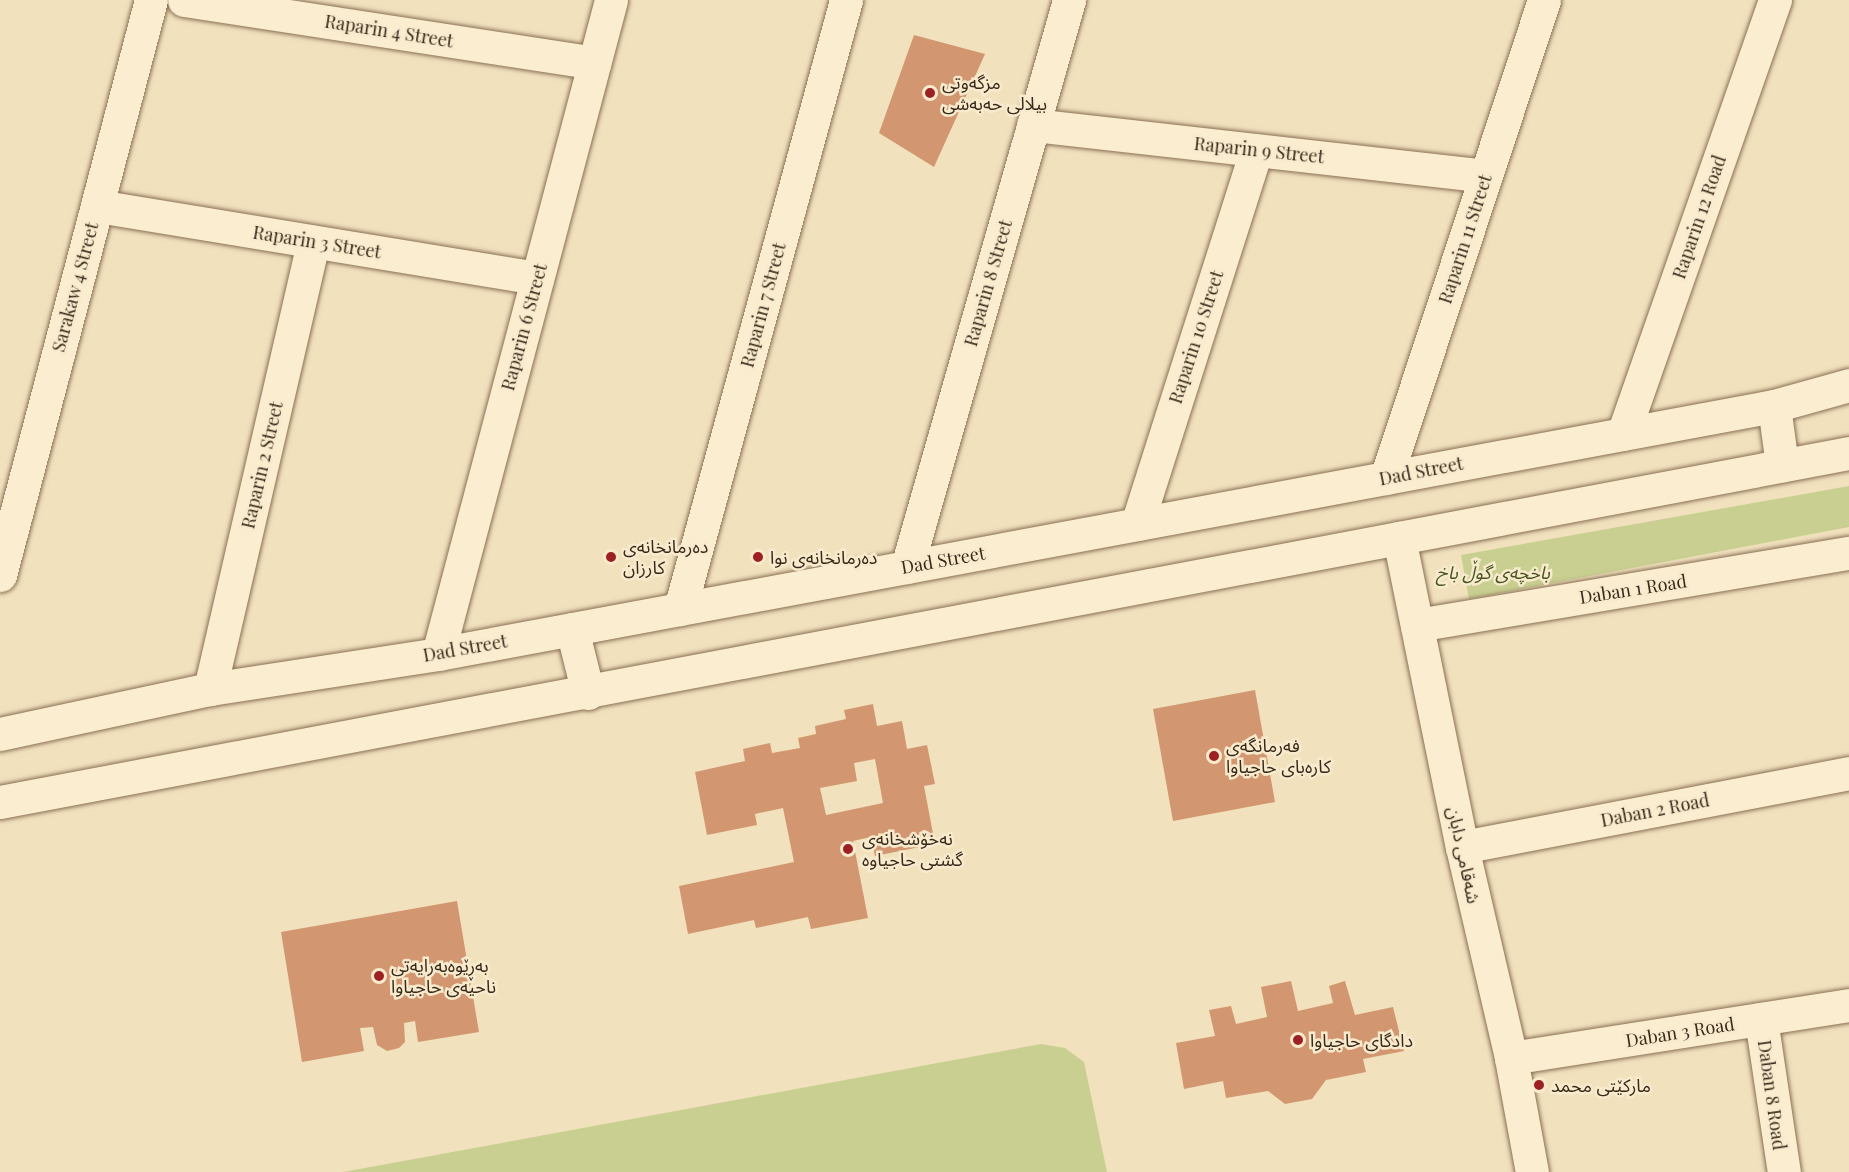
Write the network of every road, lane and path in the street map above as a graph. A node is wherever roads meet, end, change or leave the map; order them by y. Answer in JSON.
{"nodes":[{"id":1,"x":151,"y":0,"type":"edge"},
{"id":2,"x":184,"y":0,"type":"edge"},
{"id":3,"x":611,"y":0,"type":"edge"},
{"id":4,"x":846,"y":0,"type":"edge"},
{"id":5,"x":1069,"y":0,"type":"edge"},
{"id":6,"x":1544,"y":0,"type":"edge"},
{"id":7,"x":1775,"y":0,"type":"edge"},
{"id":8,"x":594,"y":63,"type":"junction"},
{"id":9,"x":1033,"y":125,"type":"junction"},
{"id":10,"x":1256,"y":150,"type":"junction"},
{"id":11,"x":1485,"y":176,"type":"junction"},
{"id":12,"x":97,"y":206,"type":"junction"},
{"id":13,"x":313,"y":242,"type":"junction"},
{"id":14,"x":537,"y":279,"type":"junction"},
{"id":15,"x":1849,"y":385,"type":"edge"},
{"id":16,"x":1774,"y":406,"type":"junction"},
{"id":17,"x":1623,"y":434,"type":"junction"},
{"id":18,"x":1849,"y":453,"type":"edge"},
{"id":19,"x":1782,"y":465,"type":"junction"},
{"id":20,"x":1386,"y":478,"type":"junction"},
{"id":21,"x":1137,"y":524,"type":"junction"},
{"id":22,"x":1400,"y":538,"type":"junction"},
{"id":23,"x":1849,"y":553,"type":"edge"},
{"id":24,"x":907,"y":567,"type":"junction"},
{"id":25,"x":0,"y":575,"type":"edge"},
{"id":26,"x":680,"y":609,"type":"junction"},
{"id":27,"x":1417,"y":625,"type":"junction"},
{"id":28,"x":572,"y":629,"type":"junction"},
{"id":29,"x":438,"y":654,"type":"junction"},
{"id":30,"x":210,"y":689,"type":"junction"},
{"id":31,"x":588,"y":693,"type":"junction"},
{"id":32,"x":0,"y":734,"type":"edge"},
{"id":33,"x":1849,"y":773,"type":"edge"},
{"id":34,"x":0,"y":802,"type":"edge"},
{"id":35,"x":1461,"y":847,"type":"junction"},
{"id":36,"x":1849,"y":1005,"type":"edge"},
{"id":37,"x":1761,"y":1019,"type":"junction"},
{"id":38,"x":1511,"y":1058,"type":"junction"},
{"id":39,"x":1532,"y":1172,"type":"edge"},
{"id":40,"x":1784,"y":1172,"type":"edge"}],
"edges":[{"from":1,"to":12,"type":"street","name":"Sarakaw 4 Street"},
{"from":2,"to":8,"type":"street","name":"Raparin 4 Street"},
{"from":3,"to":8,"type":"street","name":"Raparin 6 Street"},
{"from":4,"to":26,"type":"street","name":"Raparin 7 Street"},
{"from":5,"to":9,"type":"street","name":"Raparin 8 Street"},
{"from":6,"to":11,"type":"street","name":"Raparin 11 Street"},
{"from":7,"to":17,"type":"street","name":"Raparin 12 Road"},
{"from":8,"to":14,"type":"street","name":"Raparin 6 Street"},
{"from":9,"to":10,"type":"street","name":"Raparin 9 Street"},
{"from":9,"to":24,"type":"street","name":"Raparin 8 Street"},
{"from":10,"to":11,"type":"street","name":"Raparin 9 Street"},
{"from":10,"to":21,"type":"street","name":"Raparin 10 Street"},
{"from":11,"to":20,"type":"street","name":"Raparin 11 Street"},
{"from":12,"to":13,"type":"street","name":"Raparin 3 Street"},
{"from":12,"to":25,"type":"street","name":"Sarakaw 4 Street"},
{"from":13,"to":14,"type":"street","name":"Raparin 3 Street"},
{"from":13,"to":30,"type":"street","name":"Raparin 2 Street"},
{"from":14,"to":29,"type":"street","name":"Raparin 6 Street"},
{"from":15,"to":16,"type":"street","name":"Dad Street"},
{"from":16,"to":17,"type":"street","name":"Dad Street"},
{"from":16,"to":19,"type":"street"},
{"from":17,"to":20,"type":"street","name":"Dad Street"},
{"from":18,"to":19,"type":"street"},
{"from":19,"to":22,"type":"street"},
{"from":20,"to":21,"type":"street","name":"Dad Street"},
{"from":21,"to":24,"type":"street","name":"Dad Street"},
{"from":22,"to":27,"type":"street","name":"شەقامی دابان"},
{"from":22,"to":31,"type":"street"},
{"from":23,"to":27,"type":"street","name":"Daban 1 Road"},
{"from":24,"to":26,"type":"street","name":"Dad Street"},
{"from":26,"to":28,"type":"street","name":"Dad Street"},
{"from":27,"to":35,"type":"street","name":"شەقامی دابان"},
{"from":28,"to":29,"type":"street","name":"Dad Street"},
{"from":28,"to":31,"type":"street"},
{"from":29,"to":30,"type":"street","name":"Dad Street"},
{"from":30,"to":32,"type":"street","name":"Dad Street"},
{"from":31,"to":34,"type":"street"},
{"from":33,"to":35,"type":"street","name":"Daban 2 Road"},
{"from":35,"to":38,"type":"street","name":"شەقامی دابان"},
{"from":36,"to":37,"type":"street","name":"Daban 3 Road"},
{"from":37,"to":38,"type":"street","name":"Daban 3 Road"},
{"from":37,"to":40,"type":"street","name":"Daban 8 Road"},
{"from":38,"to":39,"type":"street","name":"شەقامی دابان"}]}
